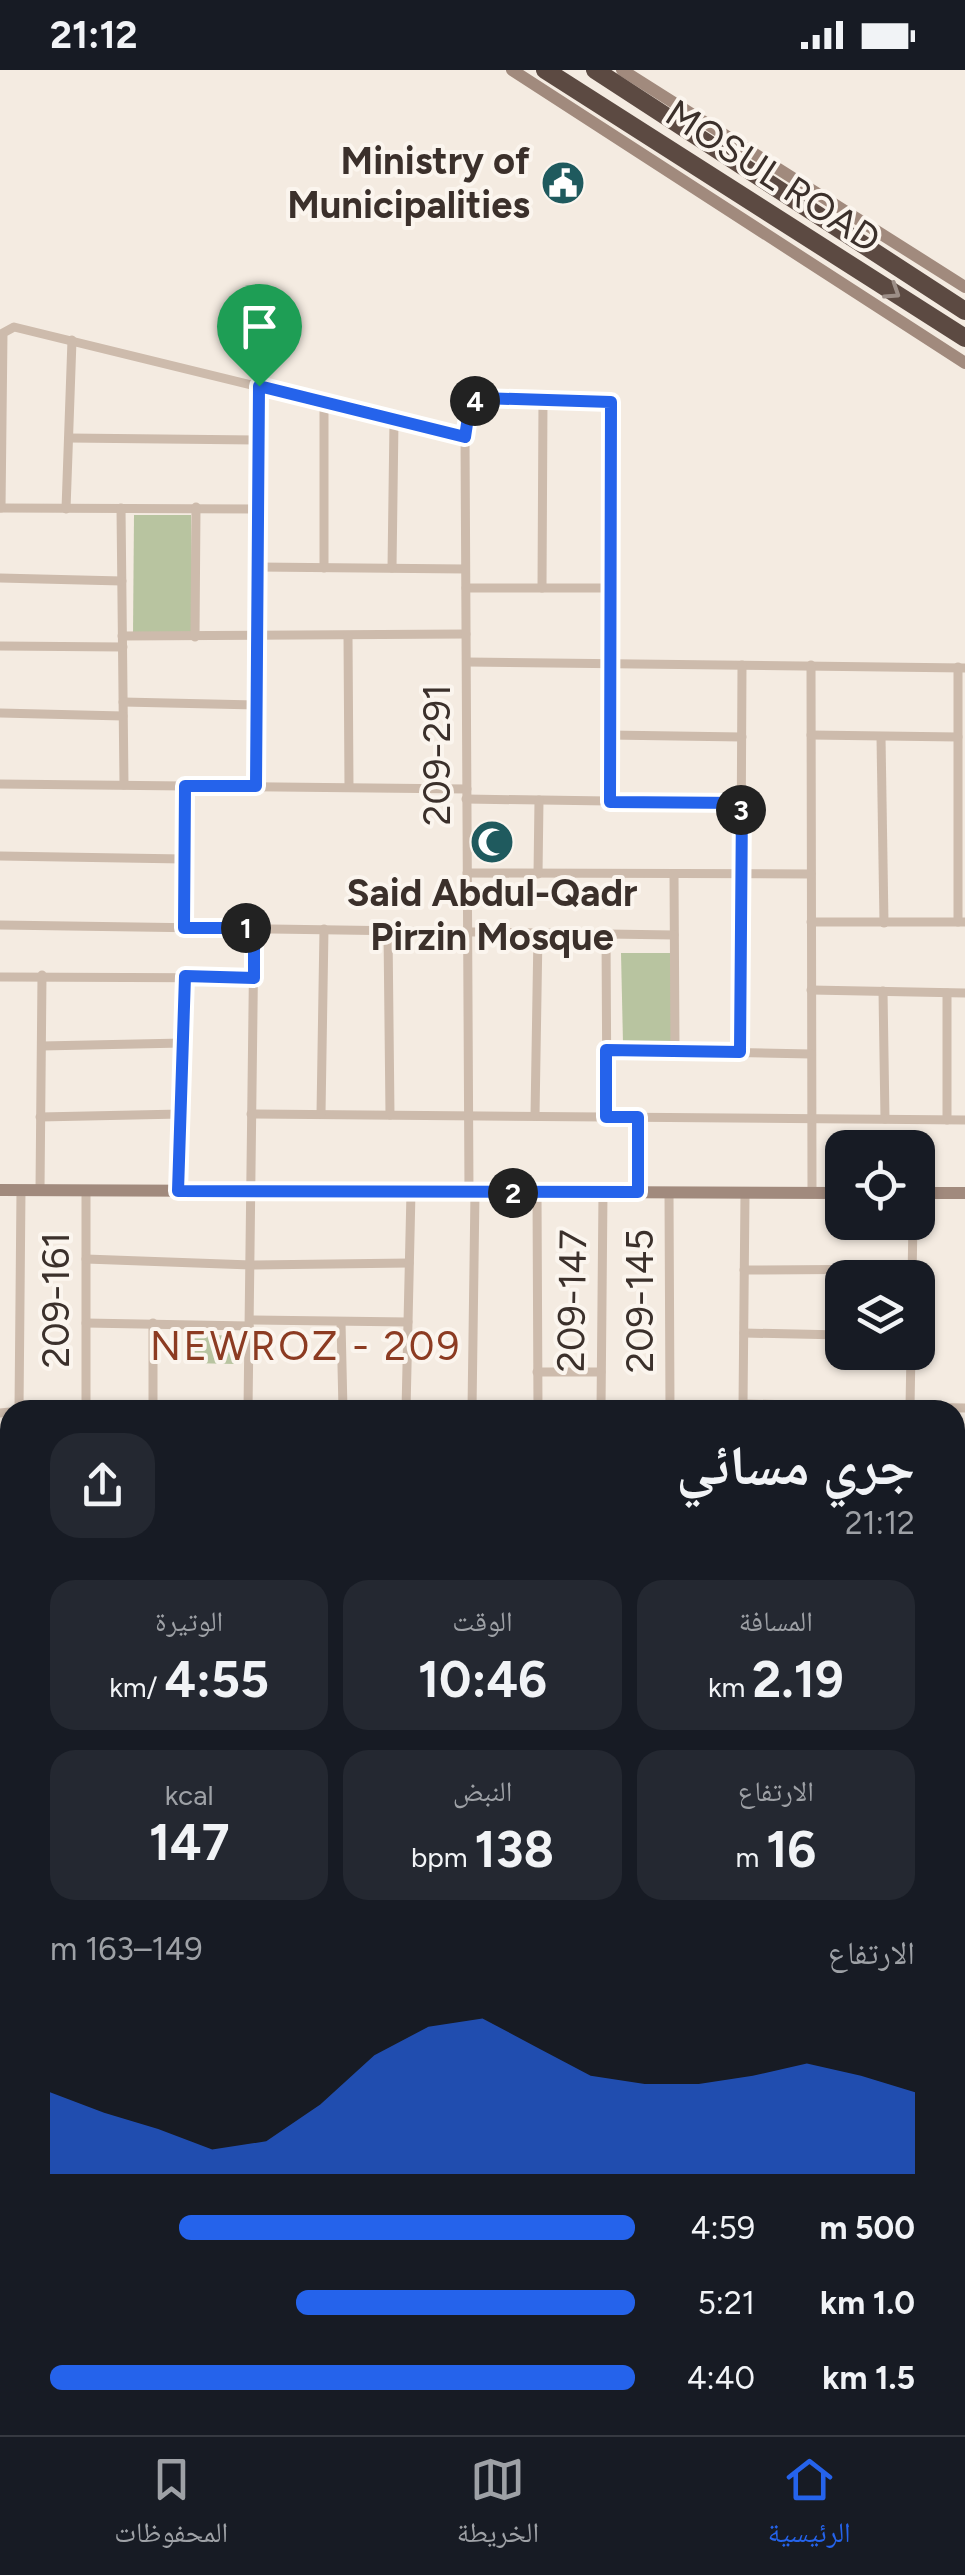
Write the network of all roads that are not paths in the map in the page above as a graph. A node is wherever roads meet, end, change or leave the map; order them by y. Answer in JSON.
{"nodes":[{"id":1,"x":512,"y":70,"type":"edge"},
{"id":2,"x":545,"y":70,"type":"edge"},
{"id":3,"x":595,"y":70,"type":"edge"},
{"id":4,"x":622,"y":70,"type":"edge"},
{"id":5,"x":810,"y":238,"type":"junction"},
{"id":6,"x":799,"y":256,"type":"junction"},
{"id":7,"x":965,"y":287,"type":"edge"},
{"id":8,"x":965,"y":311,"type":"edge"},
{"id":9,"x":965,"y":338,"type":"edge"},
{"id":10,"x":72,"y":340,"type":"junction"},
{"id":11,"x":965,"y":363,"type":"edge"},
{"id":12,"x":259,"y":386,"type":"junction"},
{"id":13,"x":542,"y":399,"type":"junction"},
{"id":14,"x":324,"y":402,"type":"junction"},
{"id":15,"x":394,"y":420,"type":"junction"},
{"id":16,"x":465,"y":437,"type":"junction"},
{"id":17,"x":69,"y":438,"type":"junction"},
{"id":18,"x":0,"y":440,"type":"edge"},
{"id":19,"x":258,"y":440,"type":"junction"},
{"id":20,"x":0,"y":508,"type":"edge"},
{"id":21,"x":121,"y":508,"type":"junction"},
{"id":22,"x":196,"y":508,"type":"junction"},
{"id":23,"x":66,"y":509,"type":"junction"},
{"id":24,"x":258,"y":509,"type":"junction"},
{"id":25,"x":258,"y":567,"type":"junction"},
{"id":26,"x":324,"y":568,"type":"junction"},
{"id":27,"x":392,"y":568,"type":"junction"},
{"id":28,"x":466,"y":569,"type":"junction"},
{"id":29,"x":0,"y":578,"type":"edge"},
{"id":30,"x":122,"y":581,"type":"junction"},
{"id":31,"x":466,"y":588,"type":"junction"},
{"id":32,"x":542,"y":588,"type":"junction"},
{"id":33,"x":611,"y":588,"type":"junction"},
{"id":34,"x":466,"y":634,"type":"junction"},
{"id":35,"x":348,"y":636,"type":"junction"},
{"id":36,"x":196,"y":637,"type":"junction"},
{"id":37,"x":257,"y":637,"type":"junction"},
{"id":38,"x":122,"y":642,"type":"junction"},
{"id":39,"x":0,"y":646,"type":"edge"},
{"id":40,"x":466,"y":662,"type":"junction"},
{"id":41,"x":609,"y":664,"type":"junction"},
{"id":42,"x":742,"y":665,"type":"junction"},
{"id":43,"x":811,"y":665,"type":"junction"},
{"id":44,"x":961,"y":667,"type":"edge"},
{"id":45,"x":123,"y":702,"type":"junction"},
{"id":46,"x":257,"y":704,"type":"junction"},
{"id":47,"x":0,"y":714,"type":"edge"},
{"id":48,"x":123,"y":716,"type":"junction"},
{"id":49,"x":811,"y":734,"type":"junction"},
{"id":50,"x":609,"y":735,"type":"junction"},
{"id":51,"x":882,"y":736,"type":"junction"},
{"id":52,"x":742,"y":737,"type":"junction"},
{"id":53,"x":958,"y":737,"type":"junction"},
{"id":54,"x":0,"y":784,"type":"edge"},
{"id":55,"x":124,"y":785,"type":"junction"},
{"id":56,"x":185,"y":786,"type":"junction"},
{"id":57,"x":256,"y":786,"type":"junction"},
{"id":58,"x":349,"y":787,"type":"junction"},
{"id":59,"x":466,"y":794,"type":"junction"},
{"id":60,"x":539,"y":800,"type":"junction"},
{"id":61,"x":610,"y":802,"type":"junction"},
{"id":62,"x":742,"y":803,"type":"junction"},
{"id":63,"x":0,"y":856,"type":"edge"},
{"id":64,"x":962,"y":856,"type":"edge"},
{"id":65,"x":184,"y":859,"type":"junction"},
{"id":66,"x":467,"y":873,"type":"junction"},
{"id":67,"x":538,"y":874,"type":"junction"},
{"id":68,"x":674,"y":874,"type":"junction"},
{"id":69,"x":741,"y":874,"type":"junction"},
{"id":70,"x":811,"y":874,"type":"junction"},
{"id":71,"x":811,"y":922,"type":"junction"},
{"id":72,"x":884,"y":922,"type":"junction"},
{"id":73,"x":962,"y":922,"type":"edge"},
{"id":74,"x":0,"y":925,"type":"edge"},
{"id":75,"x":184,"y":928,"type":"junction"},
{"id":76,"x":254,"y":928,"type":"junction"},
{"id":77,"x":324,"y":930,"type":"junction"},
{"id":78,"x":388,"y":930,"type":"junction"},
{"id":79,"x":467,"y":932,"type":"junction"},
{"id":80,"x":538,"y":933,"type":"junction"},
{"id":81,"x":606,"y":934,"type":"junction"},
{"id":82,"x":674,"y":935,"type":"junction"},
{"id":83,"x":42,"y":975,"type":"junction"},
{"id":84,"x":185,"y":976,"type":"junction"},
{"id":85,"x":0,"y":977,"type":"edge"},
{"id":86,"x":254,"y":978,"type":"junction"},
{"id":87,"x":811,"y":990,"type":"junction"},
{"id":88,"x":883,"y":991,"type":"junction"},
{"id":89,"x":948,"y":992,"type":"junction"},
{"id":90,"x":965,"y":993,"type":"edge"},
{"id":91,"x":183,"y":1043,"type":"junction"},
{"id":92,"x":42,"y":1046,"type":"junction"},
{"id":93,"x":606,"y":1050,"type":"junction"},
{"id":94,"x":675,"y":1051,"type":"junction"},
{"id":95,"x":740,"y":1052,"type":"junction"},
{"id":96,"x":811,"y":1054,"type":"junction"},
{"id":97,"x":181,"y":1114,"type":"junction"},
{"id":98,"x":251,"y":1114,"type":"junction"},
{"id":99,"x":320,"y":1114,"type":"junction"},
{"id":100,"x":390,"y":1115,"type":"junction"},
{"id":101,"x":40,"y":1116,"type":"junction"},
{"id":102,"x":468,"y":1116,"type":"junction"},
{"id":103,"x":536,"y":1116,"type":"junction"},
{"id":104,"x":606,"y":1117,"type":"junction"},
{"id":105,"x":638,"y":1117,"type":"junction"},
{"id":106,"x":811,"y":1119,"type":"junction"},
{"id":107,"x":885,"y":1119,"type":"junction"},
{"id":108,"x":947,"y":1120,"type":"junction"},
{"id":109,"x":965,"y":1120,"type":"edge"},
{"id":110,"x":0,"y":1190,"type":"edge"},
{"id":111,"x":22,"y":1190,"type":"junction"},
{"id":112,"x":40,"y":1190,"type":"junction"},
{"id":113,"x":86,"y":1190,"type":"junction"},
{"id":114,"x":178,"y":1191,"type":"junction"},
{"id":115,"x":252,"y":1192,"type":"junction"},
{"id":116,"x":411,"y":1192,"type":"junction"},
{"id":117,"x":472,"y":1192,"type":"junction"},
{"id":118,"x":603,"y":1192,"type":"junction"},
{"id":119,"x":638,"y":1192,"type":"junction"},
{"id":120,"x":669,"y":1192,"type":"junction"},
{"id":121,"x":537,"y":1193,"type":"junction"},
{"id":122,"x":812,"y":1193,"type":"junction"},
{"id":123,"x":825,"y":1193,"type":"edge"},
{"id":124,"x":935,"y":1193,"type":"edge"},
{"id":125,"x":965,"y":1193,"type":"edge"},
{"id":126,"x":745,"y":1194,"type":"junction"},
{"id":127,"x":86,"y":1259,"type":"junction"},
{"id":128,"x":409,"y":1263,"type":"junction"},
{"id":129,"x":250,"y":1265,"type":"junction"},
{"id":130,"x":744,"y":1270,"type":"junction"},
{"id":131,"x":825,"y":1271,"type":"edge"},
{"id":132,"x":341,"y":1322,"type":"junction"},
{"id":133,"x":408,"y":1322,"type":"junction"},
{"id":134,"x":86,"y":1323,"type":"junction"},
{"id":135,"x":153,"y":1323,"type":"junction"},
{"id":136,"x":249,"y":1323,"type":"junction"},
{"id":137,"x":744,"y":1333,"type":"junction"},
{"id":138,"x":825,"y":1335,"type":"edge"},
{"id":139,"x":911,"y":1370,"type":"edge"},
{"id":140,"x":537,"y":1372,"type":"junction"},
{"id":141,"x":601,"y":1372,"type":"junction"},
{"id":142,"x":19,"y":1400,"type":"edge"},
{"id":143,"x":86,"y":1400,"type":"edge"},
{"id":144,"x":153,"y":1400,"type":"edge"},
{"id":145,"x":248,"y":1400,"type":"edge"},
{"id":146,"x":343,"y":1400,"type":"edge"},
{"id":147,"x":406,"y":1400,"type":"edge"},
{"id":148,"x":472,"y":1400,"type":"edge"},
{"id":149,"x":538,"y":1400,"type":"edge"},
{"id":150,"x":601,"y":1400,"type":"edge"},
{"id":151,"x":670,"y":1400,"type":"edge"},
{"id":152,"x":743,"y":1400,"type":"edge"},
{"id":153,"x":910,"y":1400,"type":"edge"}],
"edges":[{"from":1,"to":6,"type":"street"},
{"from":2,"to":5,"type":"highway","name":"MOSUL ROAD"},
{"from":3,"to":8,"type":"highway","name":"MOSUL ROAD"},
{"from":4,"to":7,"type":"street"},
{"from":5,"to":6,"type":"highway"},
{"from":5,"to":9,"type":"highway","name":"MOSUL ROAD","one_way":true},
{"from":6,"to":11,"type":"street"},
{"from":10,"to":12,"type":"street"},
{"from":10,"to":17,"type":"street"},
{"from":10,"to":18,"type":"street"},
{"from":12,"to":14,"type":"street"},
{"from":12,"to":19,"type":"street"},
{"from":13,"to":16,"type":"street"},
{"from":13,"to":32,"type":"street"},
{"from":13,"to":33,"type":"street"},
{"from":14,"to":15,"type":"street"},
{"from":14,"to":26,"type":"street"},
{"from":15,"to":16,"type":"street"},
{"from":15,"to":27,"type":"street"},
{"from":16,"to":28,"type":"street","name":"209-291"},
{"from":17,"to":19,"type":"street"},
{"from":17,"to":23,"type":"street"},
{"from":18,"to":20,"type":"street"},
{"from":19,"to":24,"type":"street"},
{"from":20,"to":23,"type":"street"},
{"from":21,"to":22,"type":"street"},
{"from":21,"to":23,"type":"street"},
{"from":21,"to":30,"type":"street"},
{"from":22,"to":24,"type":"street"},
{"from":22,"to":36,"type":"street"},
{"from":24,"to":25,"type":"street"},
{"from":25,"to":26,"type":"street"},
{"from":25,"to":37,"type":"street"},
{"from":26,"to":27,"type":"street"},
{"from":27,"to":28,"type":"street"},
{"from":28,"to":31,"type":"street","name":"209-291"},
{"from":29,"to":30,"type":"street"},
{"from":30,"to":38,"type":"street"},
{"from":31,"to":32,"type":"street"},
{"from":31,"to":34,"type":"street","name":"209-291"},
{"from":32,"to":33,"type":"street"},
{"from":33,"to":41,"type":"street"},
{"from":34,"to":35,"type":"street"},
{"from":34,"to":40,"type":"street","name":"209-291"},
{"from":35,"to":37,"type":"street"},
{"from":35,"to":58,"type":"street"},
{"from":36,"to":37,"type":"street"},
{"from":36,"to":38,"type":"street"},
{"from":37,"to":46,"type":"street"},
{"from":38,"to":39,"type":"street"},
{"from":38,"to":45,"type":"street"},
{"from":40,"to":41,"type":"street"},
{"from":40,"to":59,"type":"street","name":"209-291"},
{"from":41,"to":42,"type":"street"},
{"from":41,"to":50,"type":"street"},
{"from":42,"to":43,"type":"street"},
{"from":42,"to":52,"type":"street"},
{"from":43,"to":44,"type":"street"},
{"from":43,"to":49,"type":"street"},
{"from":44,"to":53,"type":"street"},
{"from":45,"to":46,"type":"street"},
{"from":45,"to":48,"type":"street"},
{"from":46,"to":57,"type":"street"},
{"from":47,"to":48,"type":"street"},
{"from":48,"to":55,"type":"street"},
{"from":49,"to":51,"type":"street"},
{"from":49,"to":70,"type":"street"},
{"from":50,"to":52,"type":"street"},
{"from":50,"to":61,"type":"street"},
{"from":51,"to":53,"type":"street"},
{"from":51,"to":72,"type":"street"},
{"from":52,"to":62,"type":"street"},
{"from":53,"to":64,"type":"street"},
{"from":54,"to":55,"type":"street"},
{"from":55,"to":56,"type":"street"},
{"from":56,"to":57,"type":"street"},
{"from":56,"to":65,"type":"street"},
{"from":57,"to":58,"type":"street"},
{"from":58,"to":59,"type":"street"},
{"from":59,"to":60,"type":"street"},
{"from":59,"to":66,"type":"street","name":"209-291"},
{"from":60,"to":61,"type":"street"},
{"from":60,"to":67,"type":"street"},
{"from":61,"to":62,"type":"street"},
{"from":62,"to":69,"type":"street"},
{"from":63,"to":65,"type":"street"},
{"from":64,"to":73,"type":"street"},
{"from":65,"to":75,"type":"street"},
{"from":66,"to":67,"type":"street"},
{"from":66,"to":79,"type":"street","name":"209-291"},
{"from":67,"to":68,"type":"street"},
{"from":68,"to":69,"type":"street"},
{"from":68,"to":82,"type":"street"},
{"from":69,"to":70,"type":"street"},
{"from":69,"to":95,"type":"street"},
{"from":70,"to":71,"type":"street"},
{"from":71,"to":72,"type":"street"},
{"from":71,"to":87,"type":"street"},
{"from":72,"to":73,"type":"street"},
{"from":74,"to":75,"type":"street"},
{"from":75,"to":76,"type":"street"},
{"from":76,"to":77,"type":"street"},
{"from":76,"to":86,"type":"street"},
{"from":77,"to":78,"type":"street"},
{"from":77,"to":99,"type":"street"},
{"from":78,"to":79,"type":"street"},
{"from":78,"to":100,"type":"street"},
{"from":79,"to":80,"type":"street"},
{"from":79,"to":102,"type":"street","name":"209-291"},
{"from":80,"to":81,"type":"street"},
{"from":80,"to":103,"type":"street"},
{"from":81,"to":82,"type":"street"},
{"from":81,"to":93,"type":"street"},
{"from":82,"to":94,"type":"street"},
{"from":83,"to":84,"type":"street"},
{"from":83,"to":85,"type":"street"},
{"from":83,"to":92,"type":"street"},
{"from":84,"to":86,"type":"street"},
{"from":84,"to":91,"type":"street"},
{"from":86,"to":98,"type":"street"},
{"from":87,"to":88,"type":"street"},
{"from":87,"to":96,"type":"street"},
{"from":88,"to":89,"type":"street"},
{"from":88,"to":107,"type":"street"},
{"from":89,"to":90,"type":"street"},
{"from":89,"to":108,"type":"street"},
{"from":91,"to":92,"type":"street"},
{"from":91,"to":97,"type":"street"},
{"from":92,"to":101,"type":"street"},
{"from":93,"to":94,"type":"street"},
{"from":93,"to":104,"type":"street"},
{"from":94,"to":95,"type":"street"},
{"from":95,"to":96,"type":"street"},
{"from":96,"to":106,"type":"street"},
{"from":97,"to":101,"type":"street"},
{"from":97,"to":114,"type":"street"},
{"from":98,"to":99,"type":"street"},
{"from":98,"to":115,"type":"street"},
{"from":99,"to":100,"type":"street"},
{"from":100,"to":102,"type":"street"},
{"from":101,"to":112,"type":"street"},
{"from":102,"to":103,"type":"street"},
{"from":102,"to":117,"type":"street","name":"209-291"},
{"from":103,"to":104,"type":"street"},
{"from":104,"to":105,"type":"street"},
{"from":105,"to":106,"type":"street"},
{"from":105,"to":119,"type":"street"},
{"from":106,"to":107,"type":"street"},
{"from":106,"to":122,"type":"street"},
{"from":107,"to":108,"type":"street"},
{"from":108,"to":109,"type":"street"},
{"from":110,"to":111,"type":"street"},
{"from":111,"to":112,"type":"street"},
{"from":111,"to":142,"type":"street"},
{"from":112,"to":113,"type":"street"},
{"from":113,"to":114,"type":"street"},
{"from":113,"to":127,"type":"street","name":"209-161"},
{"from":114,"to":115,"type":"street"},
{"from":115,"to":116,"type":"street"},
{"from":115,"to":129,"type":"street"},
{"from":116,"to":117,"type":"street"},
{"from":116,"to":128,"type":"street"},
{"from":117,"to":121,"type":"street"},
{"from":117,"to":148,"type":"street","name":"209-291"},
{"from":118,"to":119,"type":"street"},
{"from":118,"to":121,"type":"street"},
{"from":118,"to":141,"type":"street","name":"209-147"},
{"from":119,"to":120,"type":"street"},
{"from":120,"to":126,"type":"street"},
{"from":120,"to":151,"type":"street","name":"209-145"},
{"from":121,"to":140,"type":"street"},
{"from":122,"to":123,"type":"street"},
{"from":122,"to":126,"type":"street"},
{"from":124,"to":125,"type":"street"},
{"from":126,"to":130,"type":"street"},
{"from":127,"to":129,"type":"street"},
{"from":127,"to":134,"type":"street","name":"209-161"},
{"from":128,"to":129,"type":"street"},
{"from":128,"to":133,"type":"street"},
{"from":129,"to":136,"type":"street"},
{"from":130,"to":131,"type":"street"},
{"from":130,"to":137,"type":"street"},
{"from":132,"to":133,"type":"street"},
{"from":132,"to":136,"type":"street"},
{"from":132,"to":146,"type":"street"},
{"from":133,"to":147,"type":"street"},
{"from":134,"to":135,"type":"street"},
{"from":134,"to":143,"type":"street","name":"209-161"},
{"from":135,"to":136,"type":"street"},
{"from":135,"to":144,"type":"street"},
{"from":136,"to":145,"type":"street"},
{"from":137,"to":138,"type":"street"},
{"from":137,"to":152,"type":"street"},
{"from":139,"to":153,"type":"street"},
{"from":140,"to":141,"type":"street"},
{"from":140,"to":149,"type":"street"},
{"from":141,"to":150,"type":"street","name":"209-147"}]}
